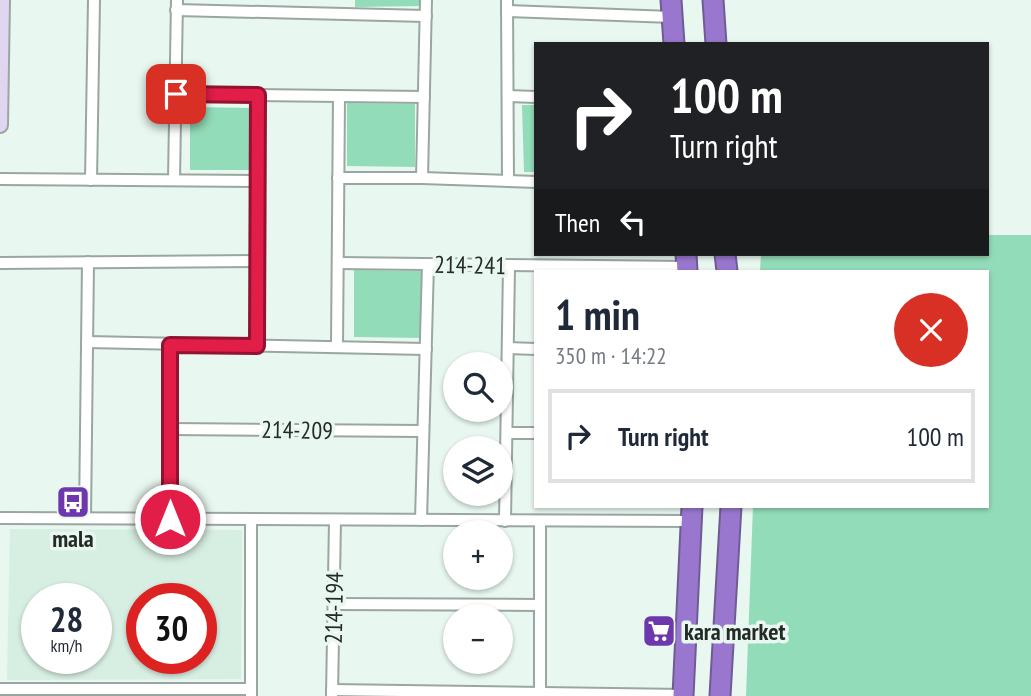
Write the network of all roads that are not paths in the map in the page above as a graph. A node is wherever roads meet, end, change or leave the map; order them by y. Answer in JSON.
{"nodes":[{"id":1,"x":94,"y":0,"type":"edge"},
{"id":2,"x":426,"y":0,"type":"edge"},
{"id":3,"x":713,"y":0,"type":"edge"},
{"id":4,"x":1,"y":5,"type":"edge"},
{"id":5,"x":176,"y":5,"type":"edge"},
{"id":6,"x":254,"y":5,"type":"edge"},
{"id":7,"x":340,"y":6,"type":"edge"},
{"id":8,"x":507,"y":6,"type":"edge"},
{"id":9,"x":672,"y":8,"type":"edge"},
{"id":10,"x":426,"y":16,"type":"junction"},
{"id":11,"x":674,"y":42,"type":"edge"},
{"id":12,"x":716,"y":42,"type":"edge"},
{"id":13,"x":0,"y":91,"type":"edge"},
{"id":14,"x":176,"y":94,"type":"junction"},
{"id":15,"x":258,"y":95,"type":"junction"},
{"id":16,"x":339,"y":96,"type":"junction"},
{"id":17,"x":508,"y":96,"type":"junction"},
{"id":18,"x":424,"y":97,"type":"junction"},
{"id":19,"x":534,"y":97,"type":"edge"},
{"id":20,"x":0,"y":125,"type":"edge"},
{"id":21,"x":338,"y":178,"type":"junction"},
{"id":22,"x":422,"y":178,"type":"junction"},
{"id":23,"x":0,"y":179,"type":"edge"},
{"id":24,"x":91,"y":180,"type":"junction"},
{"id":25,"x":174,"y":180,"type":"junction"},
{"id":26,"x":259,"y":181,"type":"junction"},
{"id":27,"x":508,"y":181,"type":"junction"},
{"id":28,"x":534,"y":182,"type":"edge"},
{"id":29,"x":593,"y":256,"type":"edge"},
{"id":30,"x":258,"y":261,"type":"junction"},
{"id":31,"x":88,"y":262,"type":"junction"},
{"id":32,"x":0,"y":263,"type":"edge"},
{"id":33,"x":338,"y":263,"type":"junction"},
{"id":34,"x":428,"y":264,"type":"junction"},
{"id":35,"x":686,"y":264,"type":"edge"},
{"id":36,"x":509,"y":266,"type":"junction"},
{"id":37,"x":593,"y":268,"type":"junction"},
{"id":38,"x":87,"y":342,"type":"junction"},
{"id":39,"x":170,"y":345,"type":"junction"},
{"id":40,"x":257,"y":346,"type":"junction"},
{"id":41,"x":337,"y":347,"type":"junction"},
{"id":42,"x":508,"y":348,"type":"junction"},
{"id":43,"x":426,"y":349,"type":"junction"},
{"id":44,"x":534,"y":349,"type":"edge"},
{"id":45,"x":170,"y":429,"type":"junction"},
{"id":46,"x":423,"y":431,"type":"junction"},
{"id":47,"x":507,"y":433,"type":"junction"},
{"id":48,"x":534,"y":433,"type":"edge"},
{"id":49,"x":731,"y":508,"type":"edge"},
{"id":50,"x":692,"y":514,"type":"edge"},
{"id":51,"x":0,"y":518,"type":"edge"},
{"id":52,"x":85,"y":518,"type":"junction"},
{"id":53,"x":170,"y":519,"type":"junction"},
{"id":54,"x":251,"y":519,"type":"junction"},
{"id":55,"x":335,"y":520,"type":"junction"},
{"id":56,"x":421,"y":520,"type":"junction"},
{"id":57,"x":443,"y":520,"type":"edge"},
{"id":58,"x":505,"y":520,"type":"edge"},
{"id":59,"x":513,"y":521,"type":"edge"},
{"id":60,"x":540,"y":521,"type":"junction"},
{"id":61,"x":334,"y":604,"type":"junction"},
{"id":62,"x":539,"y":605,"type":"junction"},
{"id":63,"x":0,"y":689,"type":"edge"},
{"id":64,"x":169,"y":692,"type":"edge"},
{"id":65,"x":540,"y":692,"type":"junction"},
{"id":66,"x":251,"y":693,"type":"edge"},
{"id":67,"x":332,"y":693,"type":"edge"},
{"id":68,"x":422,"y":693,"type":"edge"},
{"id":69,"x":506,"y":694,"type":"edge"},
{"id":70,"x":587,"y":694,"type":"edge"},
{"id":71,"x":683,"y":695,"type":"edge"},
{"id":72,"x":720,"y":696,"type":"edge"}],
"edges":[{"from":1,"to":24,"type":"street"},
{"from":2,"to":10,"type":"street"},
{"from":3,"to":12,"type":"highway"},
{"from":4,"to":13,"type":"street"},
{"from":5,"to":6,"type":"street"},
{"from":5,"to":14,"type":"street"},
{"from":6,"to":7,"type":"street"},
{"from":7,"to":10,"type":"street"},
{"from":8,"to":9,"type":"street"},
{"from":8,"to":17,"type":"street"},
{"from":9,"to":11,"type":"highway"},
{"from":10,"to":18,"type":"street"},
{"from":13,"to":20,"type":"street"},
{"from":14,"to":15,"type":"street"},
{"from":14,"to":25,"type":"street"},
{"from":15,"to":16,"type":"street"},
{"from":15,"to":26,"type":"street"},
{"from":16,"to":18,"type":"street"},
{"from":16,"to":21,"type":"street"},
{"from":17,"to":19,"type":"street"},
{"from":17,"to":27,"type":"street"},
{"from":18,"to":22,"type":"street"},
{"from":21,"to":22,"type":"street"},
{"from":21,"to":33,"type":"street"},
{"from":22,"to":27,"type":"street"},
{"from":23,"to":24,"type":"street"},
{"from":24,"to":25,"type":"street"},
{"from":25,"to":26,"type":"street"},
{"from":26,"to":30,"type":"street"},
{"from":27,"to":28,"type":"street"},
{"from":29,"to":37,"type":"street"},
{"from":30,"to":31,"type":"street"},
{"from":30,"to":40,"type":"street"},
{"from":31,"to":32,"type":"street"},
{"from":31,"to":38,"type":"street"},
{"from":33,"to":34,"type":"street","name":"214-241"},
{"from":33,"to":41,"type":"street"},
{"from":34,"to":36,"type":"street","name":"214-241"},
{"from":34,"to":43,"type":"street"},
{"from":35,"to":37,"type":"street","name":"214-241"},
{"from":36,"to":37,"type":"street","name":"214-241"},
{"from":36,"to":42,"type":"street"},
{"from":38,"to":39,"type":"street"},
{"from":38,"to":52,"type":"street"},
{"from":39,"to":40,"type":"street"},
{"from":39,"to":45,"type":"street"},
{"from":40,"to":41,"type":"street"},
{"from":41,"to":43,"type":"street"},
{"from":42,"to":44,"type":"street"},
{"from":42,"to":47,"type":"street"},
{"from":43,"to":46,"type":"street"},
{"from":45,"to":46,"type":"street","name":"214-209"},
{"from":45,"to":53,"type":"street"},
{"from":46,"to":56,"type":"street"},
{"from":47,"to":48,"type":"street"},
{"from":47,"to":58,"type":"street"},
{"from":49,"to":72,"type":"highway"},
{"from":50,"to":60,"type":"street"},
{"from":50,"to":71,"type":"highway"},
{"from":51,"to":52,"type":"street"},
{"from":52,"to":53,"type":"street"},
{"from":53,"to":54,"type":"street"},
{"from":54,"to":55,"type":"street"},
{"from":54,"to":66,"type":"street"},
{"from":55,"to":56,"type":"street"},
{"from":55,"to":61,"type":"street","name":"214-194"},
{"from":56,"to":57,"type":"street"},
{"from":59,"to":60,"type":"street"},
{"from":60,"to":62,"type":"street"},
{"from":61,"to":62,"type":"street"},
{"from":61,"to":67,"type":"street","name":"214-194"},
{"from":62,"to":65,"type":"street"},
{"from":63,"to":64,"type":"street"},
{"from":64,"to":66,"type":"street"},
{"from":65,"to":69,"type":"street"},
{"from":65,"to":70,"type":"street"},
{"from":67,"to":68,"type":"street"},
{"from":68,"to":69,"type":"street"},
{"from":70,"to":71,"type":"street"}]}
